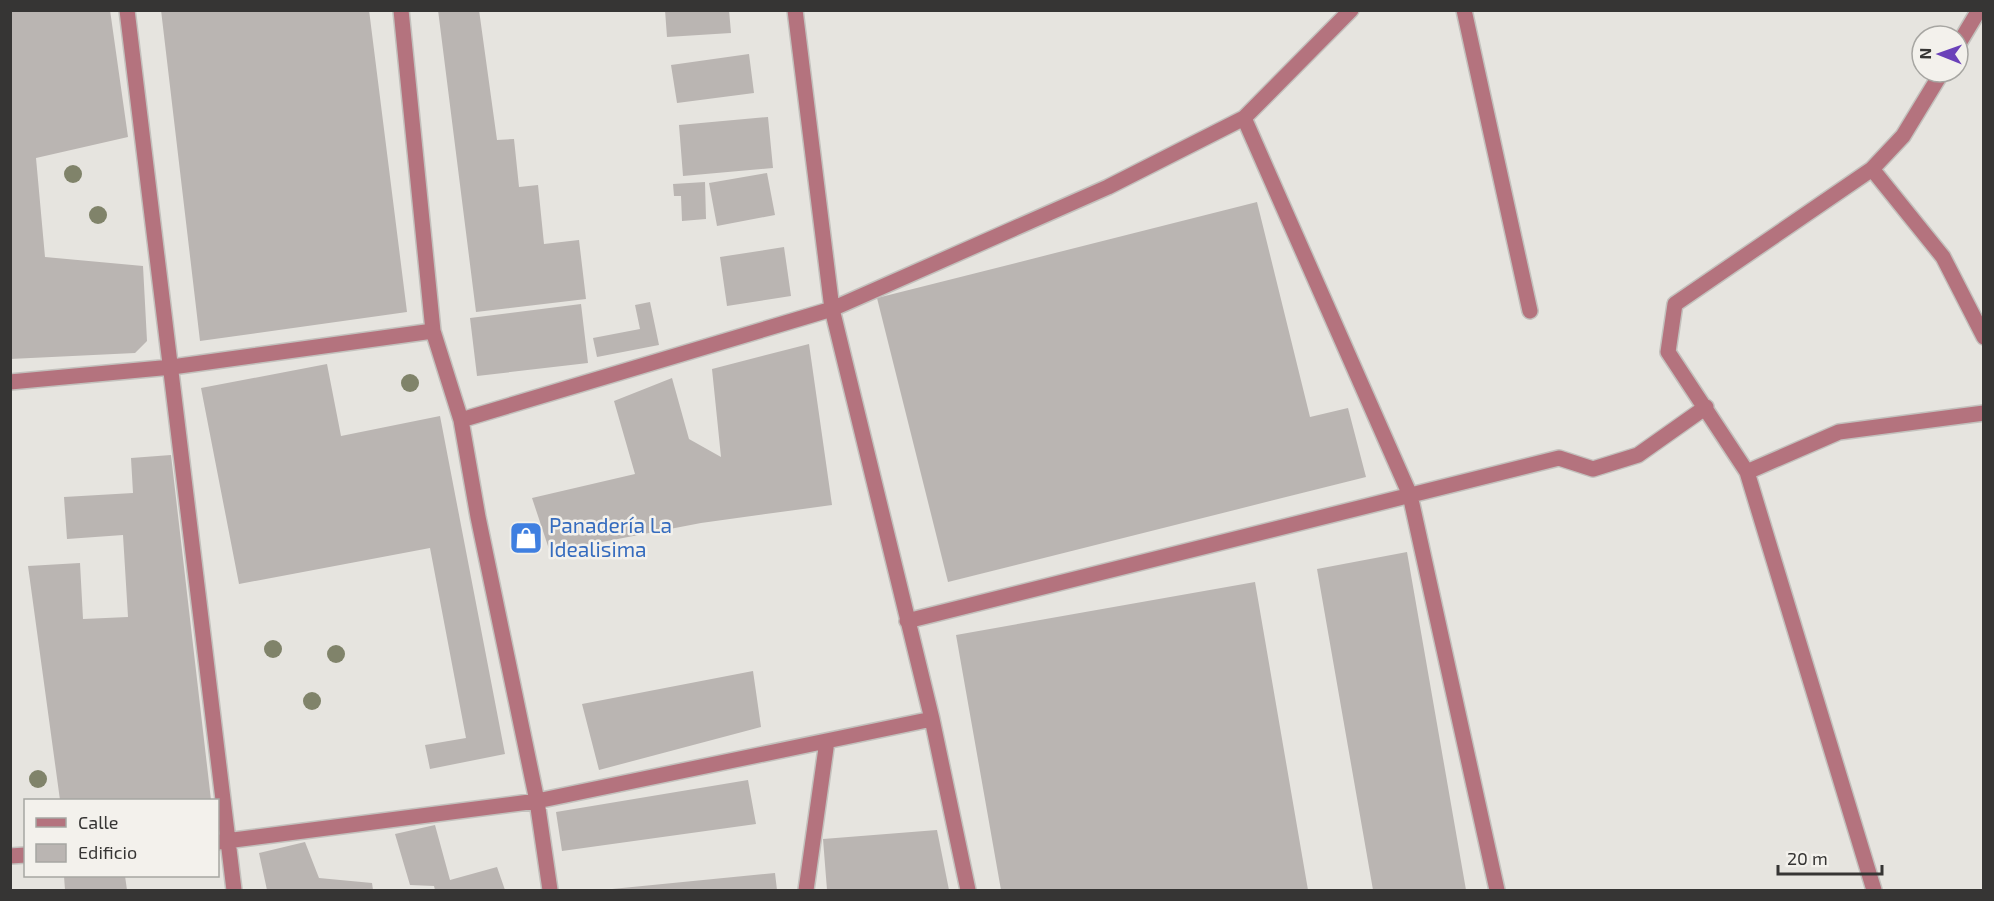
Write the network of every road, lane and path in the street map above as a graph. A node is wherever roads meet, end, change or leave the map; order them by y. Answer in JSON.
{"nodes":[{"id":1,"x":127,"y":10,"type":"edge"},
{"id":2,"x":400,"y":10,"type":"edge"},
{"id":3,"x":795,"y":10,"type":"edge"},
{"id":4,"x":1351,"y":10,"type":"edge"},
{"id":5,"x":1464,"y":10,"type":"edge"},
{"id":6,"x":1979,"y":10,"type":"edge"},
{"id":7,"x":1970,"y":25,"type":"edge"},
{"id":8,"x":1935,"y":84,"type":"edge"},
{"id":9,"x":1244,"y":118,"type":"junction"},
{"id":10,"x":1872,"y":169,"type":"junction"},
{"id":11,"x":832,"y":309,"type":"junction"},
{"id":12,"x":1530,"y":311,"type":"dead end"},
{"id":13,"x":433,"y":331,"type":"junction"},
{"id":14,"x":1983,"y":337,"type":"edge"},
{"id":15,"x":171,"y":367,"type":"junction"},
{"id":16,"x":10,"y":382,"type":"edge"},
{"id":17,"x":1706,"y":407,"type":"junction"},
{"id":18,"x":1983,"y":413,"type":"edge"},
{"id":19,"x":461,"y":420,"type":"junction"},
{"id":20,"x":1747,"y":472,"type":"junction"},
{"id":21,"x":1410,"y":495,"type":"junction"},
{"id":22,"x":907,"y":621,"type":"junction"},
{"id":23,"x":932,"y":719,"type":"junction"},
{"id":24,"x":827,"y":741,"type":"junction"},
{"id":25,"x":218,"y":799,"type":"edge"},
{"id":26,"x":537,"y":801,"type":"junction"},
{"id":27,"x":219,"y":805,"type":"edge"},
{"id":28,"x":223,"y":841,"type":"edge"},
{"id":29,"x":234,"y":891,"type":"edge"},
{"id":30,"x":550,"y":891,"type":"edge"},
{"id":31,"x":806,"y":891,"type":"edge"},
{"id":32,"x":968,"y":891,"type":"edge"},
{"id":33,"x":1497,"y":891,"type":"edge"},
{"id":34,"x":1874,"y":891,"type":"edge"}],
"edges":[{"from":1,"to":15,"type":"street"},
{"from":2,"to":13,"type":"street"},
{"from":3,"to":11,"type":"street"},
{"from":4,"to":9,"type":"street"},
{"from":5,"to":12,"type":"street"},
{"from":6,"to":7,"type":"street"},
{"from":8,"to":10,"type":"street"},
{"from":9,"to":11,"type":"street"},
{"from":9,"to":21,"type":"street"},
{"from":10,"to":14,"type":"street"},
{"from":10,"to":17,"type":"street"},
{"from":11,"to":19,"type":"street"},
{"from":11,"to":22,"type":"street"},
{"from":13,"to":15,"type":"street"},
{"from":13,"to":19,"type":"street"},
{"from":15,"to":16,"type":"street"},
{"from":15,"to":25,"type":"street"},
{"from":17,"to":20,"type":"street"},
{"from":17,"to":21,"type":"street"},
{"from":18,"to":20,"type":"street"},
{"from":19,"to":26,"type":"street"},
{"from":20,"to":34,"type":"street"},
{"from":21,"to":22,"type":"street"},
{"from":21,"to":33,"type":"street"},
{"from":22,"to":23,"type":"street"},
{"from":23,"to":24,"type":"street"},
{"from":23,"to":32,"type":"street"},
{"from":24,"to":26,"type":"street"},
{"from":24,"to":31,"type":"street"},
{"from":26,"to":28,"type":"street"},
{"from":26,"to":30,"type":"street"},
{"from":27,"to":28,"type":"street"},
{"from":28,"to":29,"type":"street"}]}
